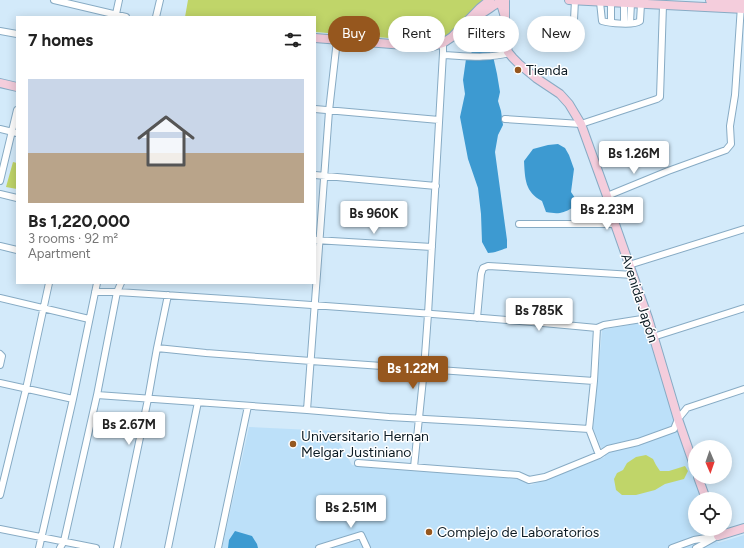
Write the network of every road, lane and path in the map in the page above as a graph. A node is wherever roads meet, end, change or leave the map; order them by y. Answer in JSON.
{"nodes":[{"id":1,"x":54,"y":0,"type":"edge"},
{"id":2,"x":119,"y":0,"type":"edge"},
{"id":3,"x":160,"y":0,"type":"edge"},
{"id":4,"x":490,"y":0,"type":"edge"},
{"id":5,"x":502,"y":0,"type":"edge"},
{"id":6,"x":569,"y":0,"type":"edge"},
{"id":7,"x":575,"y":0,"type":"edge"},
{"id":8,"x":710,"y":0,"type":"edge"},
{"id":9,"x":76,"y":2,"type":"edge"},
{"id":10,"x":600,"y":2,"type":"junction"},
{"id":11,"x":611,"y":2,"type":"junction"},
{"id":12,"x":628,"y":3,"type":"junction"},
{"id":13,"x":642,"y":4,"type":"junction"},
{"id":14,"x":742,"y":4,"type":"edge"},
{"id":15,"x":663,"y":5,"type":"junction"},
{"id":16,"x":116,"y":14,"type":"junction"},
{"id":17,"x":123,"y":16,"type":"edge"},
{"id":18,"x":156,"y":16,"type":"edge"},
{"id":19,"x":473,"y":16,"type":"edge"},
{"id":20,"x":480,"y":16,"type":"edge"},
{"id":21,"x":574,"y":16,"type":"edge"},
{"id":22,"x":611,"y":22,"type":"junction"},
{"id":23,"x":627,"y":23,"type":"junction"},
{"id":24,"x":0,"y":31,"type":"edge"},
{"id":25,"x":16,"y":34,"type":"edge"},
{"id":26,"x":316,"y":38,"type":"edge"},
{"id":27,"x":328,"y":39,"type":"edge"},
{"id":28,"x":336,"y":52,"type":"edge"},
{"id":29,"x":509,"y":53,"type":"junction"},
{"id":30,"x":443,"y":55,"type":"joint"},
{"id":31,"x":0,"y":83,"type":"edge"},
{"id":32,"x":16,"y":87,"type":"edge"},
{"id":33,"x":316,"y":110,"type":"edge"},
{"id":34,"x":329,"y":111,"type":"junction"},
{"id":35,"x":16,"y":117,"type":"edge"},
{"id":36,"x":439,"y":120,"type":"junction"},
{"id":37,"x":505,"y":120,"type":"dead end"},
{"id":38,"x":581,"y":124,"type":"junction"},
{"id":39,"x":0,"y":129,"type":"edge"},
{"id":40,"x":14,"y":132,"type":"edge"},
{"id":41,"x":316,"y":175,"type":"edge"},
{"id":42,"x":324,"y":176,"type":"junction"},
{"id":43,"x":0,"y":181,"type":"edge"},
{"id":44,"x":436,"y":186,"type":"junction"},
{"id":45,"x":0,"y":194,"type":"edge"},
{"id":46,"x":607,"y":196,"type":"junction"},
{"id":47,"x":16,"y":198,"type":"edge"},
{"id":48,"x":519,"y":224,"type":"dead end"},
{"id":49,"x":615,"y":224,"type":"junction"},
{"id":50,"x":744,"y":229,"type":"edge"},
{"id":51,"x":318,"y":240,"type":"edge"},
{"id":52,"x":0,"y":246,"type":"edge"},
{"id":53,"x":432,"y":247,"type":"junction"},
{"id":54,"x":16,"y":250,"type":"edge"},
{"id":55,"x":629,"y":265,"type":"junction"},
{"id":56,"x":316,"y":272,"type":"edge"},
{"id":57,"x":633,"y":275,"type":"junction"},
{"id":58,"x":49,"y":284,"type":"edge"},
{"id":59,"x":97,"y":284,"type":"edge"},
{"id":60,"x":120,"y":284,"type":"edge"},
{"id":61,"x":315,"y":284,"type":"edge"},
{"id":62,"x":95,"y":292,"type":"junction"},
{"id":63,"x":117,"y":292,"type":"junction"},
{"id":64,"x":168,"y":296,"type":"junction"},
{"id":65,"x":0,"y":298,"type":"edge"},
{"id":66,"x":314,"y":305,"type":"junction"},
{"id":67,"x":43,"y":308,"type":"junction"},
{"id":68,"x":744,"y":308,"type":"edge"},
{"id":69,"x":428,"y":314,"type":"junction"},
{"id":70,"x":478,"y":318,"type":"junction"},
{"id":71,"x":648,"y":318,"type":"junction"},
{"id":72,"x":89,"y":319,"type":"junction"},
{"id":73,"x":598,"y":328,"type":"junction"},
{"id":74,"x":653,"y":337,"type":"junction"},
{"id":75,"x":157,"y":348,"type":"junction"},
{"id":76,"x":0,"y":354,"type":"edge"},
{"id":77,"x":311,"y":361,"type":"junction"},
{"id":78,"x":0,"y":365,"type":"edge"},
{"id":79,"x":424,"y":369,"type":"junction"},
{"id":80,"x":594,"y":381,"type":"junction"},
{"id":81,"x":0,"y":383,"type":"edge"},
{"id":82,"x":26,"y":389,"type":"junction"},
{"id":83,"x":744,"y":389,"type":"edge"},
{"id":84,"x":97,"y":395,"type":"junction"},
{"id":85,"x":73,"y":399,"type":"junction"},
{"id":86,"x":148,"y":399,"type":"junction"},
{"id":87,"x":198,"y":402,"type":"junction"},
{"id":88,"x":248,"y":406,"type":"junction"},
{"id":89,"x":307,"y":410,"type":"junction"},
{"id":90,"x":419,"y":419,"type":"junction"},
{"id":91,"x":678,"y":419,"type":"junction"},
{"id":92,"x":589,"y":429,"type":"junction"},
{"id":93,"x":688,"y":448,"type":"edge"},
{"id":94,"x":599,"y":455,"type":"junction"},
{"id":95,"x":358,"y":463,"type":"dead end"},
{"id":96,"x":414,"y":467,"type":"junction"},
{"id":97,"x":3,"y":469,"type":"edge"},
{"id":98,"x":0,"y":494,"type":"edge"},
{"id":99,"x":744,"y":528,"type":"edge"},
{"id":100,"x":0,"y":529,"type":"edge"},
{"id":101,"x":732,"y":530,"type":"edge"},
{"id":102,"x":706,"y":536,"type":"edge"},
{"id":103,"x":712,"y":536,"type":"edge"},
{"id":104,"x":41,"y":538,"type":"junction"},
{"id":105,"x":64,"y":542,"type":"junction"},
{"id":106,"x":39,"y":548,"type":"edge"},
{"id":107,"x":60,"y":548,"type":"edge"},
{"id":108,"x":96,"y":548,"type":"edge"},
{"id":109,"x":117,"y":548,"type":"edge"},
{"id":110,"x":168,"y":548,"type":"edge"},
{"id":111,"x":218,"y":548,"type":"edge"},
{"id":112,"x":319,"y":548,"type":"edge"},
{"id":113,"x":368,"y":548,"type":"edge"},
{"id":114,"x":672,"y":548,"type":"edge"},
{"id":115,"x":696,"y":548,"type":"edge"}],
"edges":[{"from":1,"to":9,"type":"street"},
{"from":2,"to":16,"type":"street"},
{"from":3,"to":18,"type":"street"},
{"from":4,"to":19,"type":"street"},
{"from":5,"to":20,"type":"street"},
{"from":5,"to":29,"type":"street"},
{"from":6,"to":7,"type":"street"},
{"from":7,"to":10,"type":"street"},
{"from":7,"to":21,"type":"street"},
{"from":8,"to":14,"type":"street"},
{"from":9,"to":16,"type":"street"},
{"from":10,"to":11,"type":"street"},
{"from":10,"to":22,"type":"street"},
{"from":11,"to":12,"type":"street"},
{"from":11,"to":22,"type":"street"},
{"from":12,"to":13,"type":"street"},
{"from":12,"to":23,"type":"street"},
{"from":13,"to":15,"type":"street"},
{"from":13,"to":23,"type":"street"},
{"from":14,"to":15,"type":"street"},
{"from":14,"to":46,"type":"street"},
{"from":15,"to":38,"type":"street"},
{"from":16,"to":17,"type":"street"},
{"from":22,"to":23,"type":"street"},
{"from":24,"to":25,"type":"street"},
{"from":26,"to":27,"type":"street"},
{"from":28,"to":34,"type":"street"},
{"from":29,"to":30,"type":"street"},
{"from":29,"to":38,"type":"street","name":"Avenida Japón"},
{"from":30,"to":36,"type":"street"},
{"from":31,"to":32,"type":"street"},
{"from":33,"to":34,"type":"street"},
{"from":34,"to":36,"type":"street"},
{"from":34,"to":42,"type":"street"},
{"from":35,"to":40,"type":"street"},
{"from":36,"to":44,"type":"street"},
{"from":37,"to":38,"type":"street"},
{"from":38,"to":46,"type":"street","name":"Avenida Japón"},
{"from":39,"to":40,"type":"street"},
{"from":40,"to":43,"type":"street"},
{"from":41,"to":42,"type":"street"},
{"from":42,"to":44,"type":"street"},
{"from":42,"to":51,"type":"street"},
{"from":44,"to":53,"type":"street"},
{"from":45,"to":47,"type":"street"},
{"from":46,"to":49,"type":"street","name":"Avenida Japón"},
{"from":48,"to":49,"type":"street"},
{"from":49,"to":55,"type":"street","name":"Avenida Japón"},
{"from":50,"to":55,"type":"street"},
{"from":51,"to":53,"type":"street"},
{"from":51,"to":56,"type":"street"},
{"from":52,"to":54,"type":"street"},
{"from":53,"to":69,"type":"street"},
{"from":55,"to":57,"type":"street","name":"Avenida Japón"},
{"from":57,"to":70,"type":"street"},
{"from":57,"to":71,"type":"street","name":"Avenida Japón"},
{"from":58,"to":67,"type":"street"},
{"from":59,"to":62,"type":"street"},
{"from":60,"to":63,"type":"street"},
{"from":61,"to":66,"type":"street"},
{"from":62,"to":63,"type":"street"},
{"from":62,"to":72,"type":"street"},
{"from":63,"to":64,"type":"street"},
{"from":63,"to":84,"type":"street"},
{"from":64,"to":66,"type":"street"},
{"from":64,"to":75,"type":"street"},
{"from":65,"to":67,"type":"street"},
{"from":66,"to":69,"type":"street"},
{"from":66,"to":77,"type":"street"},
{"from":67,"to":72,"type":"street"},
{"from":67,"to":82,"type":"street"},
{"from":68,"to":74,"type":"street"},
{"from":69,"to":70,"type":"street"},
{"from":69,"to":79,"type":"street"},
{"from":70,"to":73,"type":"street"},
{"from":71,"to":73,"type":"street"},
{"from":71,"to":74,"type":"street","name":"Avenida Japón"},
{"from":72,"to":85,"type":"street"},
{"from":73,"to":80,"type":"street"},
{"from":74,"to":91,"type":"street","name":"Avenida Japón"},
{"from":75,"to":77,"type":"street"},
{"from":75,"to":86,"type":"street"},
{"from":76,"to":78,"type":"street"},
{"from":77,"to":79,"type":"street"},
{"from":77,"to":89,"type":"street"},
{"from":79,"to":80,"type":"street"},
{"from":79,"to":90,"type":"street"},
{"from":80,"to":92,"type":"street"},
{"from":81,"to":82,"type":"street"},
{"from":82,"to":85,"type":"street"},
{"from":82,"to":97,"type":"street"},
{"from":83,"to":91,"type":"street"},
{"from":84,"to":86,"type":"street"},
{"from":84,"to":105,"type":"street"},
{"from":85,"to":104,"type":"street"},
{"from":86,"to":87,"type":"street"},
{"from":86,"to":109,"type":"street"},
{"from":87,"to":88,"type":"street"},
{"from":87,"to":110,"type":"street"},
{"from":88,"to":89,"type":"street"},
{"from":88,"to":111,"type":"street"},
{"from":89,"to":90,"type":"street"},
{"from":90,"to":92,"type":"street"},
{"from":90,"to":96,"type":"street"},
{"from":91,"to":93,"type":"street","name":"Avenida Japón"},
{"from":91,"to":94,"type":"street"},
{"from":92,"to":94,"type":"street"},
{"from":94,"to":96,"type":"street"},
{"from":95,"to":96,"type":"street"},
{"from":97,"to":98,"type":"street"},
{"from":99,"to":101,"type":"street"},
{"from":100,"to":104,"type":"street"},
{"from":102,"to":114,"type":"street"},
{"from":103,"to":115,"type":"street"},
{"from":104,"to":105,"type":"street"},
{"from":104,"to":106,"type":"street"},
{"from":105,"to":107,"type":"street"},
{"from":105,"to":108,"type":"street"},
{"from":112,"to":113,"type":"street"}]}
